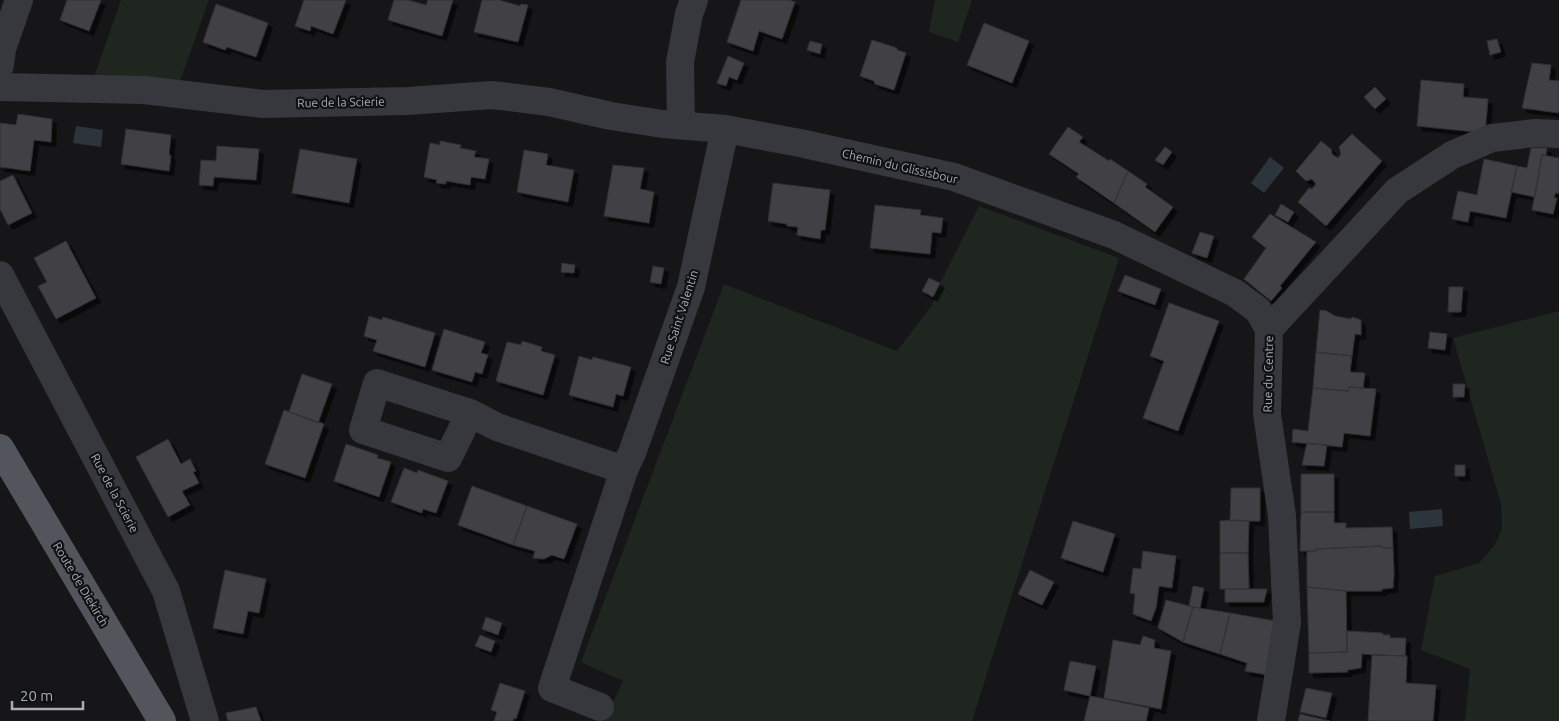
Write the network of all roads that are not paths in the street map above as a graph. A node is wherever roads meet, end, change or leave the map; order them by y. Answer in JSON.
{"nodes":[{"id":1,"x":19,"y":0,"type":"edge"},
{"id":2,"x":694,"y":0,"type":"edge"},
{"id":3,"x":0,"y":65,"type":"edge"},
{"id":4,"x":0,"y":87,"type":"edge"},
{"id":5,"x":681,"y":125,"type":"junction"},
{"id":6,"x":725,"y":129,"type":"junction"},
{"id":7,"x":1559,"y":134,"type":"edge"},
{"id":8,"x":0,"y":275,"type":"edge"},
{"id":9,"x":1269,"y":329,"type":"junction"},
{"id":10,"x":470,"y":413,"type":"dead end"},
{"id":11,"x":0,"y":448,"type":"edge"},
{"id":12,"x":624,"y":470,"type":"junction"},
{"id":13,"x":600,"y":706,"type":"dead end"},
{"id":14,"x":162,"y":721,"type":"edge"},
{"id":15,"x":205,"y":721,"type":"edge"},
{"id":16,"x":1271,"y":721,"type":"edge"}],
"edges":[{"from":1,"to":3,"type":"street"},
{"from":2,"to":5,"type":"street"},
{"from":4,"to":5,"type":"street","name":"Rue de la Scierie"},
{"from":5,"to":6,"type":"street","name":"Chemin du Glissisbour"},
{"from":6,"to":9,"type":"street","name":"Chemin du Glissisbour"},
{"from":6,"to":12,"type":"street","name":"Rue Saint Valentin"},
{"from":7,"to":9,"type":"street","name":"Rue du Centre"},
{"from":8,"to":15,"type":"street","name":"Rue de la Scierie"},
{"from":9,"to":16,"type":"street","name":"Rue du Centre"},
{"from":10,"to":12,"type":"street"},
{"from":11,"to":14,"type":"main road","name":"Route de Diekirch"},
{"from":12,"to":13,"type":"street","name":"Rue Saint Valentin"}]}
